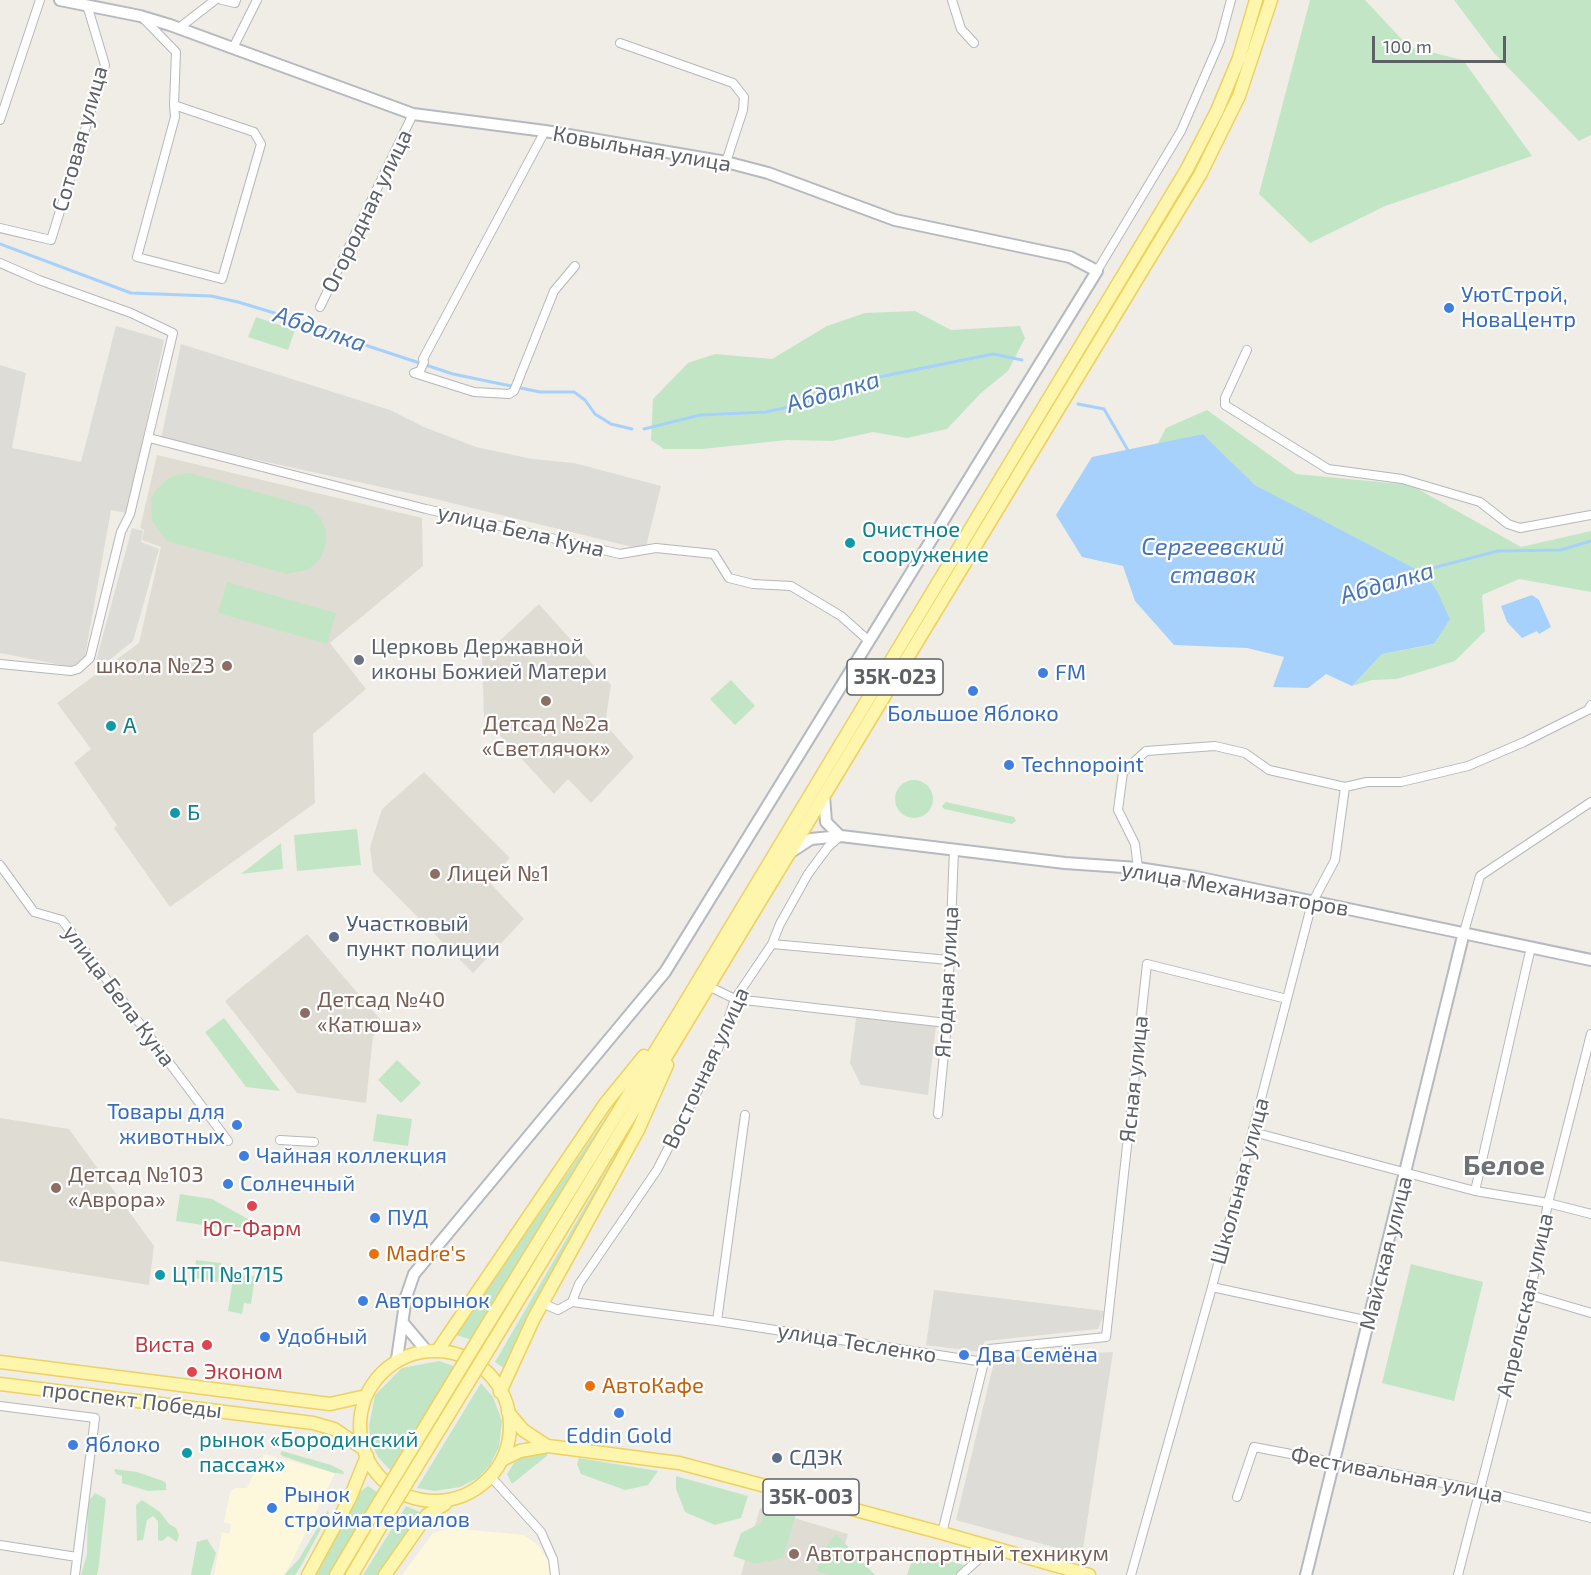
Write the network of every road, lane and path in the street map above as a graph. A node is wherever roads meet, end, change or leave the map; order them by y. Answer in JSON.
{"nodes":[{"id":1,"x":40,"y":0,"type":"edge"},
{"id":2,"x":60,"y":0,"type":"edge"},
{"id":3,"x":215,"y":0,"type":"edge"},
{"id":4,"x":222,"y":0,"type":"edge"},
{"id":5,"x":236,"y":0,"type":"edge"},
{"id":6,"x":257,"y":0,"type":"edge"},
{"id":7,"x":952,"y":0,"type":"edge"},
{"id":8,"x":1231,"y":0,"type":"edge"},
{"id":9,"x":1256,"y":0,"type":"edge"},
{"id":10,"x":1271,"y":0,"type":"edge"},
{"id":11,"x":87,"y":4,"type":"junction"},
{"id":12,"x":140,"y":16,"type":"junction"},
{"id":13,"x":183,"y":30,"type":"junction"},
{"id":14,"x":620,"y":43,"type":"dead end"},
{"id":15,"x":974,"y":43,"type":"dead end"},
{"id":16,"x":233,"y":48,"type":"junction"},
{"id":17,"x":174,"y":105,"type":"junction"},
{"id":18,"x":413,"y":114,"type":"junction"},
{"id":19,"x":0,"y":120,"type":"edge"},
{"id":20,"x":544,"y":131,"type":"junction"},
{"id":21,"x":726,"y":162,"type":"junction"},
{"id":22,"x":0,"y":228,"type":"edge"},
{"id":23,"x":0,"y":263,"type":"edge"},
{"id":24,"x":575,"y":266,"type":"dead end"},
{"id":25,"x":1097,"y":271,"type":"junction"},
{"id":26,"x":320,"y":307,"type":"dead end"},
{"id":27,"x":1247,"y":351,"type":"dead end"},
{"id":28,"x":149,"y":438,"type":"junction"},
{"id":29,"x":1591,"y":515,"type":"edge"},
{"id":30,"x":870,"y":641,"type":"junction"},
{"id":31,"x":0,"y":664,"type":"edge"},
{"id":32,"x":1591,"y":705,"type":"edge"},
{"id":33,"x":1345,"y":787,"type":"junction"},
{"id":34,"x":824,"y":795,"type":"junction"},
{"id":35,"x":1591,"y":802,"type":"edge"},
{"id":36,"x":841,"y":836,"type":"junction"},
{"id":37,"x":954,"y":850,"type":"junction"},
{"id":38,"x":787,"y":854,"type":"junction"},
{"id":39,"x":0,"y":865,"type":"edge"},
{"id":40,"x":1138,"y":868,"type":"junction"},
{"id":41,"x":1312,"y":903,"type":"junction"},
{"id":42,"x":1464,"y":932,"type":"junction"},
{"id":43,"x":772,"y":944,"type":"junction"},
{"id":44,"x":1532,"y":947,"type":"junction"},
{"id":45,"x":949,"y":960,"type":"junction"},
{"id":46,"x":1591,"y":960,"type":"edge"},
{"id":47,"x":708,"y":986,"type":"junction"},
{"id":48,"x":735,"y":999,"type":"junction"},
{"id":49,"x":1287,"y":999,"type":"junction"},
{"id":50,"x":679,"y":1013,"type":"junction"},
{"id":51,"x":947,"y":1023,"type":"junction"},
{"id":52,"x":680,"y":1034,"type":"junction"},
{"id":53,"x":1591,"y":1034,"type":"edge"},
{"id":54,"x":938,"y":1114,"type":"dead end"},
{"id":55,"x":745,"y":1115,"type":"dead end"},
{"id":56,"x":1253,"y":1132,"type":"junction"},
{"id":57,"x":280,"y":1140,"type":"dead end"},
{"id":58,"x":228,"y":1141,"type":"dead end"},
{"id":59,"x":314,"y":1142,"type":"dead end"},
{"id":60,"x":1406,"y":1172,"type":"junction"},
{"id":61,"x":1475,"y":1191,"type":"junction"},
{"id":62,"x":1548,"y":1203,"type":"junction"},
{"id":63,"x":1591,"y":1214,"type":"edge"},
{"id":64,"x":1212,"y":1287,"type":"junction"},
{"id":65,"x":1530,"y":1295,"type":"junction"},
{"id":66,"x":572,"y":1302,"type":"junction"},
{"id":67,"x":542,"y":1304,"type":"junction"},
{"id":68,"x":1591,"y":1313,"type":"edge"},
{"id":69,"x":717,"y":1321,"type":"junction"},
{"id":70,"x":1369,"y":1321,"type":"junction"},
{"id":71,"x":404,"y":1324,"type":"junction"},
{"id":72,"x":425,"y":1349,"type":"junction"},
{"id":73,"x":438,"y":1350,"type":"junction"},
{"id":74,"x":397,"y":1359,"type":"junction"},
{"id":75,"x":0,"y":1362,"type":"edge"},
{"id":76,"x":984,"y":1362,"type":"junction"},
{"id":77,"x":0,"y":1384,"type":"edge"},
{"id":78,"x":500,"y":1392,"type":"junction"},
{"id":79,"x":366,"y":1396,"type":"junction"},
{"id":80,"x":0,"y":1406,"type":"edge"},
{"id":81,"x":508,"y":1411,"type":"junction"},
{"id":82,"x":548,"y":1446,"type":"junction"},
{"id":83,"x":365,"y":1452,"type":"junction"},
{"id":84,"x":502,"y":1460,"type":"junction"},
{"id":85,"x":1334,"y":1463,"type":"junction"},
{"id":86,"x":491,"y":1477,"type":"junction"},
{"id":87,"x":1480,"y":1490,"type":"junction"},
{"id":88,"x":1237,"y":1497,"type":"dead end"},
{"id":89,"x":451,"y":1501,"type":"junction"},
{"id":90,"x":1591,"y":1518,"type":"edge"},
{"id":91,"x":942,"y":1533,"type":"junction"},
{"id":92,"x":0,"y":1545,"type":"edge"},
{"id":93,"x":992,"y":1547,"type":"junction"},
{"id":94,"x":77,"y":1557,"type":"junction"},
{"id":95,"x":75,"y":1575,"type":"edge"},
{"id":96,"x":308,"y":1575,"type":"edge"},
{"id":97,"x":336,"y":1575,"type":"edge"},
{"id":98,"x":351,"y":1575,"type":"edge"},
{"id":99,"x":385,"y":1575,"type":"edge"},
{"id":100,"x":555,"y":1575,"type":"edge"},
{"id":101,"x":961,"y":1575,"type":"edge"},
{"id":102,"x":1089,"y":1575,"type":"edge"},
{"id":103,"x":1131,"y":1575,"type":"edge"},
{"id":104,"x":1306,"y":1575,"type":"edge"},
{"id":105,"x":1458,"y":1575,"type":"edge"}],
"edges":[{"from":1,"to":19,"type":"street"},
{"from":2,"to":11,"type":"street","name":"Ковыльная улица"},
{"from":3,"to":13,"type":"street"},
{"from":4,"to":5,"type":"street"},
{"from":6,"to":16,"type":"street"},
{"from":7,"to":15,"type":"street"},
{"from":8,"to":25,"type":"street"},
{"from":9,"to":50,"type":"main road","number":"35К-023"},
{"from":10,"to":34,"type":"main road","number":"35К-023"},
{"from":11,"to":12,"type":"street","name":"Ковыльная улица"},
{"from":11,"to":22,"type":"street","name":"Сотовая улица"},
{"from":12,"to":13,"type":"street","name":"Ковыльная улица"},
{"from":12,"to":17,"type":"street"},
{"from":13,"to":16,"type":"street","name":"Ковыльная улица"},
{"from":14,"to":21,"type":"street"},
{"from":16,"to":18,"type":"street","name":"Ковыльная улица"},
{"from":17,"to":17,"type":"street"},
{"from":18,"to":20,"type":"street","name":"Ковыльная улица"},
{"from":18,"to":26,"type":"street","name":"Огородная улица"},
{"from":20,"to":21,"type":"street","name":"Ковыльная улица"},
{"from":20,"to":24,"type":"street"},
{"from":21,"to":25,"type":"street","name":"Ковыльная улица"},
{"from":23,"to":28,"type":"street"},
{"from":25,"to":30,"type":"street"},
{"from":27,"to":29,"type":"street"},
{"from":28,"to":30,"type":"street","name":"улица Бела Куна"},
{"from":28,"to":31,"type":"street"},
{"from":30,"to":71,"type":"street"},
{"from":32,"to":33,"type":"street"},
{"from":33,"to":40,"type":"street"},
{"from":33,"to":41,"type":"street","name":"Школьная улица"},
{"from":34,"to":36,"type":"street"},
{"from":34,"to":38,"type":"main road","number":"35К-023"},
{"from":35,"to":42,"type":"street"},
{"from":36,"to":37,"type":"street","name":"улица Механизаторов"},
{"from":36,"to":38,"type":"street","name":"улица Механизаторов"},
{"from":36,"to":43,"type":"street","name":"Восточная улица"},
{"from":37,"to":40,"type":"street","name":"улица Механизаторов"},
{"from":37,"to":45,"type":"street","name":"Ягодная улица"},
{"from":38,"to":47,"type":"main road","number":"35К-023"},
{"from":39,"to":58,"type":"street","name":"улица Бела Куна"},
{"from":40,"to":41,"type":"street","name":"улица Механизаторов"},
{"from":41,"to":42,"type":"street","name":"улица Механизаторов"},
{"from":41,"to":49,"type":"street","name":"Школьная улица"},
{"from":42,"to":44,"type":"street","name":"улица Механизаторов"},
{"from":42,"to":60,"type":"street","name":"Майская улица"},
{"from":43,"to":45,"type":"street"},
{"from":43,"to":48,"type":"street","name":"Восточная улица"},
{"from":44,"to":46,"type":"street","name":"улица Механизаторов"},
{"from":44,"to":61,"type":"street"},
{"from":45,"to":51,"type":"street","name":"Ягодная улица"},
{"from":47,"to":48,"type":"street"},
{"from":47,"to":52,"type":"main road","number":"35К-023"},
{"from":48,"to":51,"type":"street"},
{"from":48,"to":66,"type":"street","name":"Восточная улица"},
{"from":49,"to":56,"type":"street","name":"Школьная улица"},
{"from":49,"to":76,"type":"street","name":"Ясная улица"},
{"from":50,"to":73,"type":"main road"},
{"from":50,"to":97,"type":"main road","number":"35К-023","bridge":true},
{"from":51,"to":54,"type":"street","name":"Ягодная улица"},
{"from":52,"to":67,"type":"main road"},
{"from":52,"to":98,"type":"main road","number":"35К-023","bridge":true},
{"from":53,"to":62,"type":"street","name":"Апрельская улица"},
{"from":55,"to":69,"type":"street"},
{"from":56,"to":60,"type":"street"},
{"from":56,"to":64,"type":"street","name":"Школьная улица"},
{"from":57,"to":59,"type":"street"},
{"from":60,"to":61,"type":"street"},
{"from":60,"to":70,"type":"street","name":"Майская улица"},
{"from":61,"to":62,"type":"street"},
{"from":62,"to":63,"type":"street"},
{"from":62,"to":65,"type":"street","name":"Апрельская улица"},
{"from":64,"to":70,"type":"street"},
{"from":64,"to":103,"type":"street","name":"Школьная улица"},
{"from":65,"to":68,"type":"street"},
{"from":65,"to":87,"type":"street","name":"Апрельская улица"},
{"from":66,"to":67,"type":"street","name":"улица Тесленко"},
{"from":66,"to":69,"type":"street","name":"улица Тесленко"},
{"from":67,"to":78,"type":"main road"},
{"from":69,"to":76,"type":"street","name":"улица Тесленко"},
{"from":70,"to":85,"type":"street","name":"Майская улица"},
{"from":71,"to":72,"type":"street"},
{"from":71,"to":74,"type":"street"},
{"from":72,"to":73,"type":"main road"},
{"from":72,"to":74,"type":"main road"},
{"from":73,"to":78,"type":"main road"},
{"from":74,"to":79,"type":"main road"},
{"from":75,"to":79,"type":"main road","name":"проспект Победы"},
{"from":76,"to":91,"type":"street"},
{"from":77,"to":83,"type":"main road","name":"проспект Победы"},
{"from":78,"to":81,"type":"main road"},
{"from":79,"to":83,"type":"main road"},
{"from":80,"to":94,"type":"street"},
{"from":81,"to":82,"type":"main road"},
{"from":81,"to":84,"type":"main road"},
{"from":82,"to":84,"type":"main road"},
{"from":82,"to":91,"type":"main road","number":"35К-003"},
{"from":83,"to":89,"type":"main road"},
{"from":83,"to":96,"type":"main road"},
{"from":84,"to":86,"type":"main road"},
{"from":85,"to":87,"type":"street","name":"Фестивальная улица"},
{"from":85,"to":88,"type":"street","name":"Фестивальная улица"},
{"from":85,"to":104,"type":"street","name":"Майская улица"},
{"from":86,"to":89,"type":"main road"},
{"from":86,"to":100,"type":"street"},
{"from":87,"to":90,"type":"street","name":"Фестивальная улица"},
{"from":87,"to":105,"type":"street","name":"Апрельская улица"},
{"from":89,"to":99,"type":"main road"},
{"from":91,"to":93,"type":"main road","number":"35К-003"},
{"from":92,"to":94,"type":"street"},
{"from":93,"to":101,"type":"street"},
{"from":93,"to":102,"type":"main road","number":"35К-003"},
{"from":94,"to":95,"type":"street"}]}
